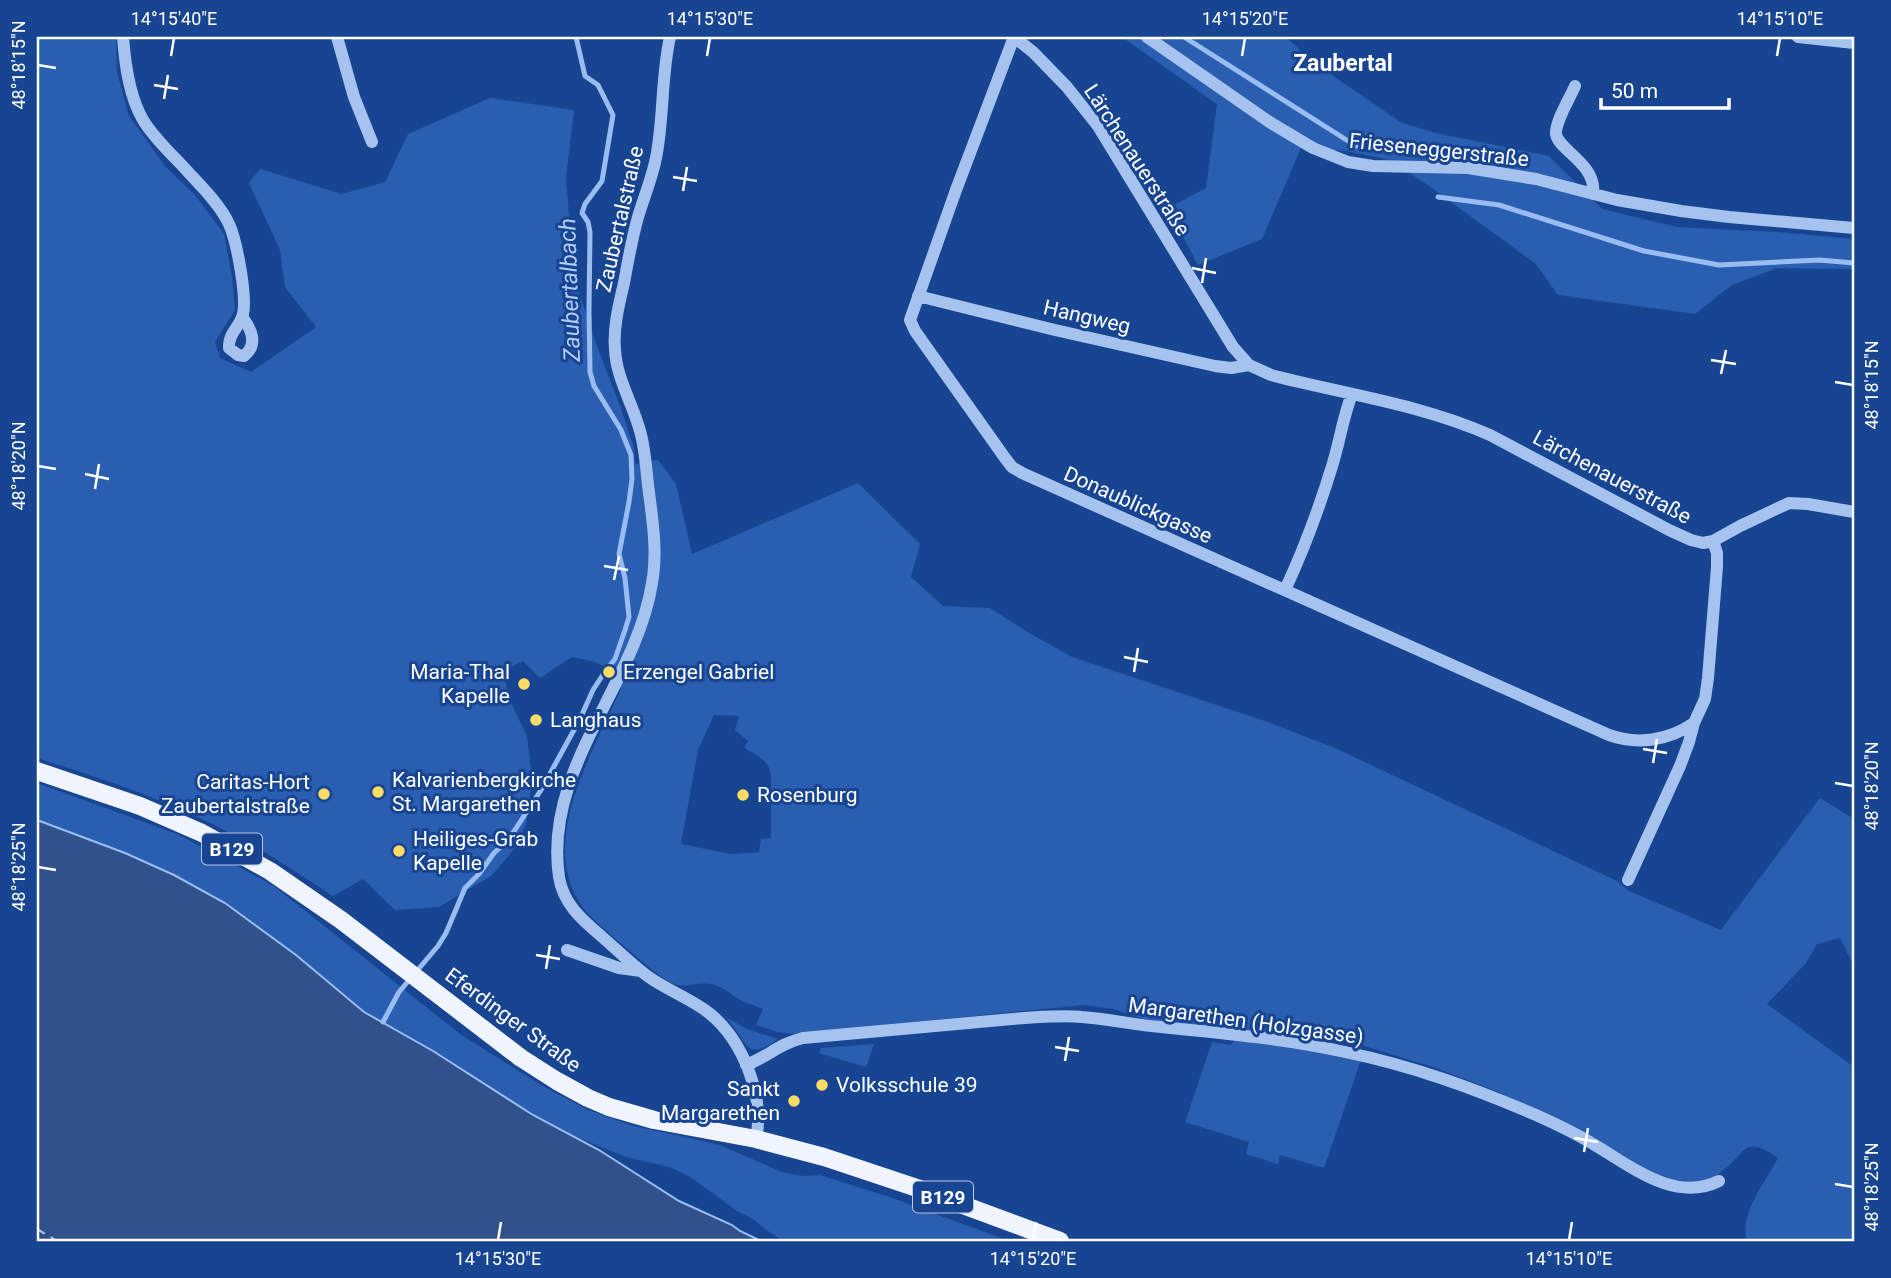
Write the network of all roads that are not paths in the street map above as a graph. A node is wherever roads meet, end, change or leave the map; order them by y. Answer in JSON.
{"nodes":[{"id":1,"x":123,"y":37,"type":"edge"},
{"id":2,"x":337,"y":37,"type":"edge"},
{"id":3,"x":670,"y":37,"type":"edge"},
{"id":4,"x":1014,"y":37,"type":"edge"},
{"id":5,"x":1147,"y":37,"type":"edge"},
{"id":6,"x":1798,"y":37,"type":"edge"},
{"id":7,"x":1854,"y":43,"type":"edge"},
{"id":8,"x":1575,"y":86,"type":"dead end"},
{"id":9,"x":372,"y":142,"type":"dead end"},
{"id":10,"x":1593,"y":194,"type":"junction"},
{"id":11,"x":1854,"y":228,"type":"edge"},
{"id":12,"x":918,"y":296,"type":"junction"},
{"id":13,"x":243,"y":318,"type":"dead end"},
{"id":14,"x":1249,"y":365,"type":"junction"},
{"id":15,"x":1352,"y":394,"type":"junction"},
{"id":16,"x":1854,"y":512,"type":"edge"},
{"id":17,"x":1713,"y":541,"type":"junction"},
{"id":18,"x":1285,"y":590,"type":"junction"},
{"id":19,"x":1694,"y":723,"type":"junction"},
{"id":20,"x":37,"y":771,"type":"edge"},
{"id":21,"x":1628,"y":880,"type":"dead end"},
{"id":22,"x":567,"y":950,"type":"dead end"},
{"id":23,"x":641,"y":971,"type":"junction"},
{"id":24,"x":746,"y":1065,"type":"junction"},
{"id":25,"x":757,"y":1139,"type":"junction"},
{"id":26,"x":1719,"y":1181,"type":"dead end"},
{"id":27,"x":1060,"y":1241,"type":"edge"}],
"edges":[{"from":1,"to":13,"type":"street"},
{"from":2,"to":9,"type":"street"},
{"from":3,"to":23,"type":"street","name":"Zaubertalstraße"},
{"from":4,"to":12,"type":"street","name":"Donaublickgasse"},
{"from":4,"to":14,"type":"street","name":"Lärchenauerstraße"},
{"from":5,"to":10,"type":"street","name":"Frieseneggerstraße"},
{"from":6,"to":7,"type":"street"},
{"from":8,"to":10,"type":"street","name":"Frieseneggerstraße"},
{"from":10,"to":11,"type":"street","name":"Frieseneggerstraße"},
{"from":12,"to":14,"type":"street","name":"Hangweg"},
{"from":12,"to":18,"type":"street","name":"Donaublickgasse"},
{"from":14,"to":15,"type":"street","name":"Lärchenauerstraße"},
{"from":15,"to":17,"type":"street","name":"Lärchenauerstraße"},
{"from":15,"to":18,"type":"street"},
{"from":16,"to":17,"type":"street"},
{"from":17,"to":19,"type":"street"},
{"from":18,"to":19,"type":"street","name":"Donaublickgasse"},
{"from":19,"to":21,"type":"street"},
{"from":20,"to":25,"type":"main road","name":"Eferdinger Straße","number":"B129"},
{"from":22,"to":23,"type":"street"},
{"from":23,"to":24,"type":"street","name":"Zaubertalstraße"},
{"from":24,"to":25,"type":"street","name":"Zaubertalstraße"},
{"from":24,"to":26,"type":"street","name":"Margarethen (Holzgasse)"},
{"from":25,"to":27,"type":"main road","name":"Eferdinger Straße","number":"B129"}]}
